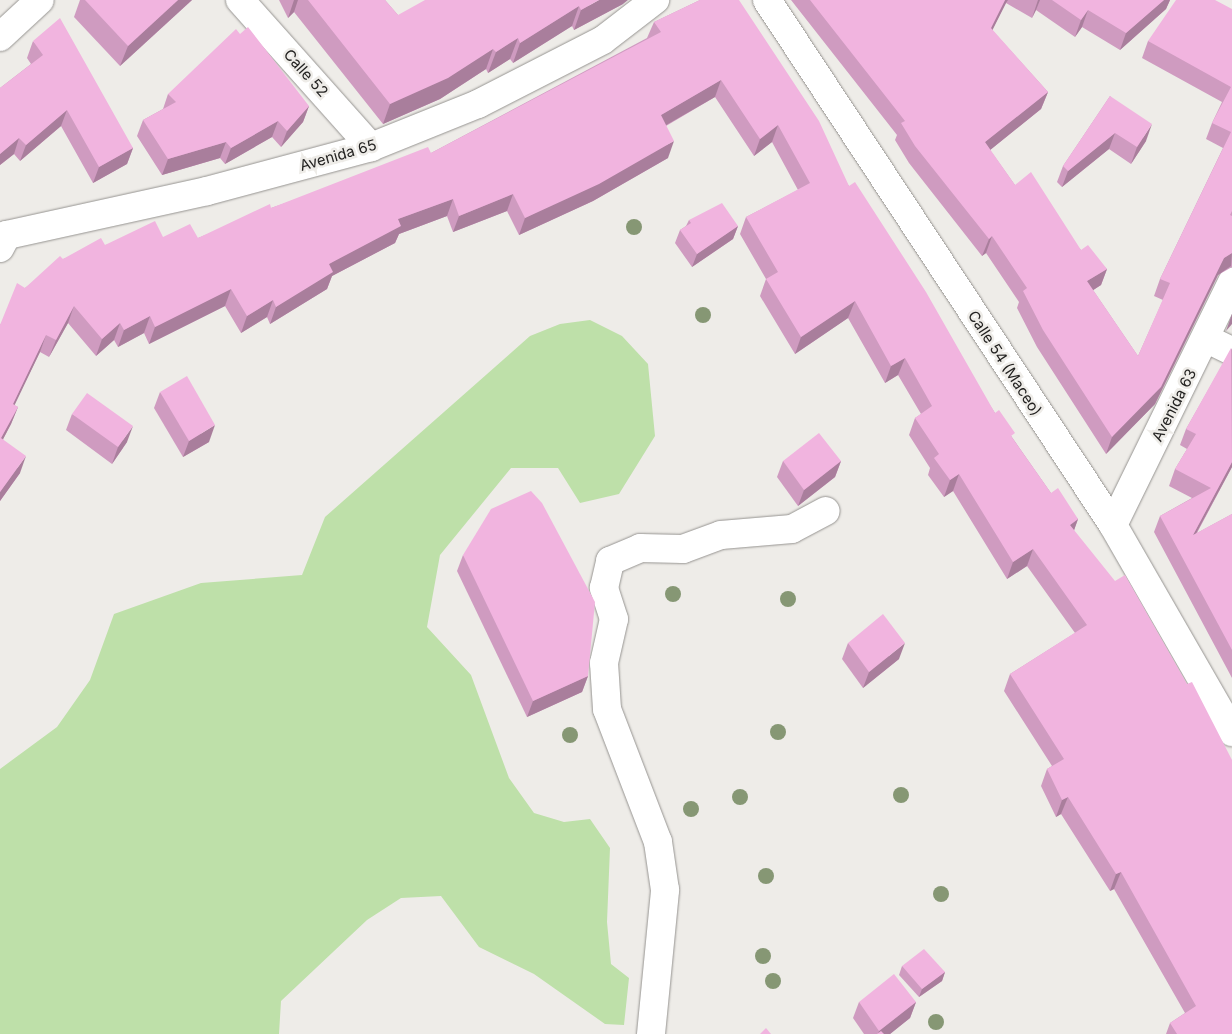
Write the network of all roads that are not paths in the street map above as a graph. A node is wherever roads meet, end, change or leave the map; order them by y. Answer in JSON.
{"nodes":[{"id":1,"x":40,"y":0,"type":"edge"},
{"id":2,"x":240,"y":0,"type":"edge"},
{"id":3,"x":655,"y":0,"type":"edge"},
{"id":4,"x":767,"y":0,"type":"edge"},
{"id":5,"x":0,"y":37,"type":"edge"},
{"id":6,"x":371,"y":147,"type":"junction"},
{"id":7,"x":2,"y":237,"type":"edge"},
{"id":8,"x":1232,"y":282,"type":"edge"},
{"id":9,"x":1207,"y":339,"type":"junction"},
{"id":10,"x":1232,"y":351,"type":"edge"},
{"id":11,"x":826,"y":511,"type":"dead end"},
{"id":12,"x":1113,"y":525,"type":"junction"},
{"id":13,"x":1232,"y":732,"type":"edge"},
{"id":14,"x":651,"y":1034,"type":"edge"}],
"edges":[{"from":1,"to":5,"type":"street"},
{"from":2,"to":6,"type":"street","name":"Calle 52"},
{"from":3,"to":6,"type":"street","name":"Avenida 65"},
{"from":4,"to":12,"type":"street","name":"Calle 54 (Maceo)"},
{"from":6,"to":7,"type":"street","name":"Avenida 65"},
{"from":8,"to":9,"type":"street","name":"Avenida 63"},
{"from":9,"to":10,"type":"street"},
{"from":9,"to":12,"type":"street","name":"Avenida 63"},
{"from":11,"to":14,"type":"street"},
{"from":12,"to":13,"type":"street","name":"Calle 54 (Maceo)"}]}
